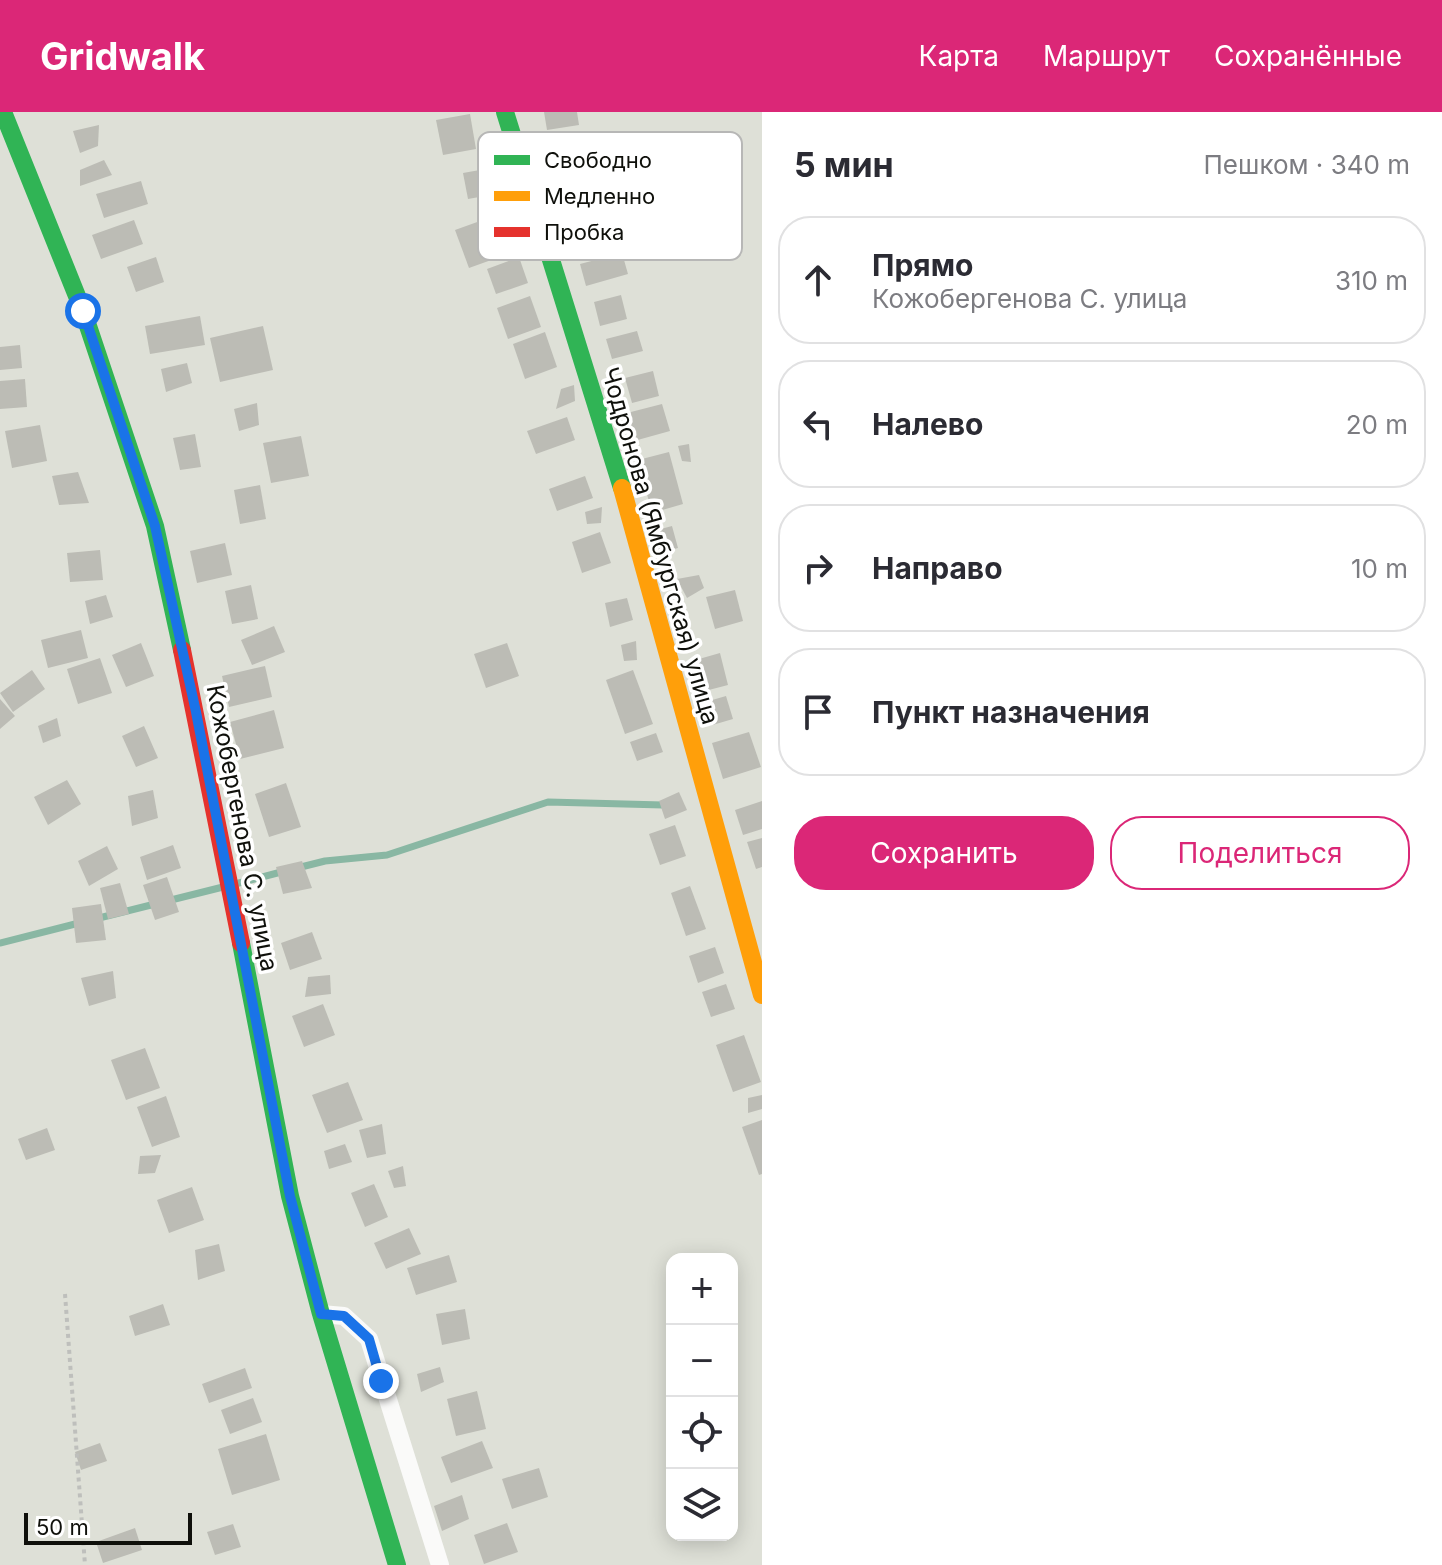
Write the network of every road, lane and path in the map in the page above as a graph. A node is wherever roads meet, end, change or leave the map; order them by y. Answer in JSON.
{"nodes":[{"id":1,"x":3,"y":112,"type":"edge"},
{"id":2,"x":505,"y":112,"type":"edge"},
{"id":3,"x":511,"y":132,"type":"edge"},
{"id":4,"x":551,"y":260,"type":"edge"},
{"id":5,"x":762,"y":995,"type":"edge"},
{"id":6,"x":65,"y":1294,"type":"dead end"},
{"id":7,"x":321,"y":1314,"type":"junction"},
{"id":8,"x":85,"y":1565,"type":"edge"},
{"id":9,"x":397,"y":1565,"type":"edge"},
{"id":10,"x":440,"y":1565,"type":"edge"}],
"edges":[{"from":1,"to":7,"type":"main road","name":"Кожобергенова С. улица"},
{"from":2,"to":3,"type":"main road","name":"Чодронова (Ямбургская) улица"},
{"from":4,"to":5,"type":"main road","name":"Чодронова (Ямбургская) улица"},
{"from":6,"to":8,"type":"path"},
{"from":7,"to":9,"type":"main road","name":"Кожобергенова С. улица"},
{"from":7,"to":10,"type":"street"}]}
